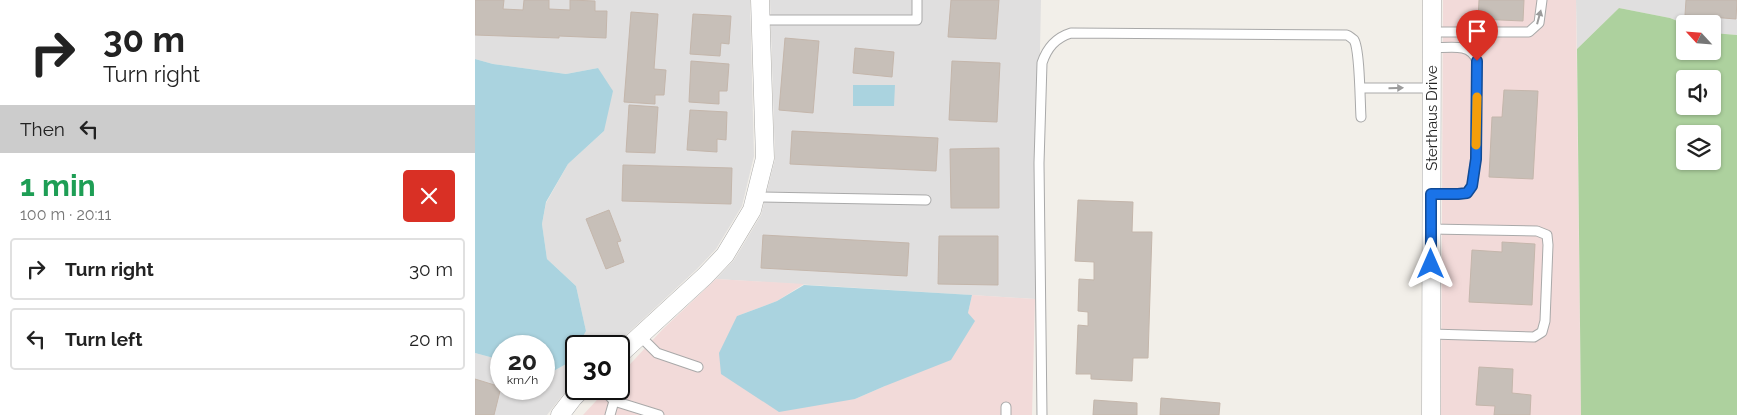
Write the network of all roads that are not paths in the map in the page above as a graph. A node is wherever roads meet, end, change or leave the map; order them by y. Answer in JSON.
{"nodes":[{"id":1,"x":760,"y":0,"type":"edge"},
{"id":2,"x":917,"y":0,"type":"edge"},
{"id":3,"x":1432,"y":0,"type":"edge"},
{"id":4,"x":1542,"y":0,"type":"edge"},
{"id":5,"x":760,"y":20,"type":"junction"},
{"id":6,"x":1432,"y":40,"type":"junction"},
{"id":7,"x":1360,"y":88,"type":"junction"},
{"id":8,"x":1431,"y":88,"type":"junction"},
{"id":9,"x":1361,"y":117,"type":"dead end"},
{"id":10,"x":1431,"y":194,"type":"junction"},
{"id":11,"x":755,"y":198,"type":"junction"},
{"id":12,"x":926,"y":200,"type":"dead end"},
{"id":13,"x":1431,"y":229,"type":"junction"},
{"id":14,"x":1431,"y":334,"type":"junction"},
{"id":15,"x":640,"y":336,"type":"junction"},
{"id":16,"x":630,"y":345,"type":"edge"},
{"id":17,"x":698,"y":367,"type":"dead end"},
{"id":18,"x":571,"y":400,"type":"edge"},
{"id":19,"x":614,"y":401,"type":"joint"},
{"id":20,"x":560,"y":415,"type":"edge"},
{"id":21,"x":610,"y":415,"type":"edge"},
{"id":22,"x":659,"y":415,"type":"edge"},
{"id":23,"x":1042,"y":415,"type":"edge"},
{"id":24,"x":1431,"y":415,"type":"edge"}],
"edges":[{"from":1,"to":5,"type":"street"},
{"from":2,"to":5,"type":"lane"},
{"from":3,"to":6,"type":"street","name":"Sterthaus Drive"},
{"from":6,"to":4,"type":"lane","one_way":true},
{"from":5,"to":11,"type":"street"},
{"from":6,"to":8,"type":"street","name":"Sterthaus Drive"},
{"from":6,"to":10,"type":"lane"},
{"from":7,"to":8,"type":"lane","one_way":true},
{"from":7,"to":9,"type":"lane"},
{"from":7,"to":23,"type":"lane"},
{"from":8,"to":10,"type":"street","name":"Sterthaus Drive"},
{"from":10,"to":13,"type":"street","name":"Sterthaus Drive"},
{"from":11,"to":12,"type":"lane"},
{"from":11,"to":15,"type":"street"},
{"from":13,"to":14,"type":"street","name":"Sterthaus Drive"},
{"from":13,"to":14,"type":"lane"},
{"from":14,"to":24,"type":"street","name":"Sterthaus Drive"},
{"from":15,"to":16,"type":"street"},
{"from":15,"to":17,"type":"lane"},
{"from":18,"to":20,"type":"street"},
{"from":19,"to":21,"type":"lane"},
{"from":19,"to":22,"type":"lane"}]}
